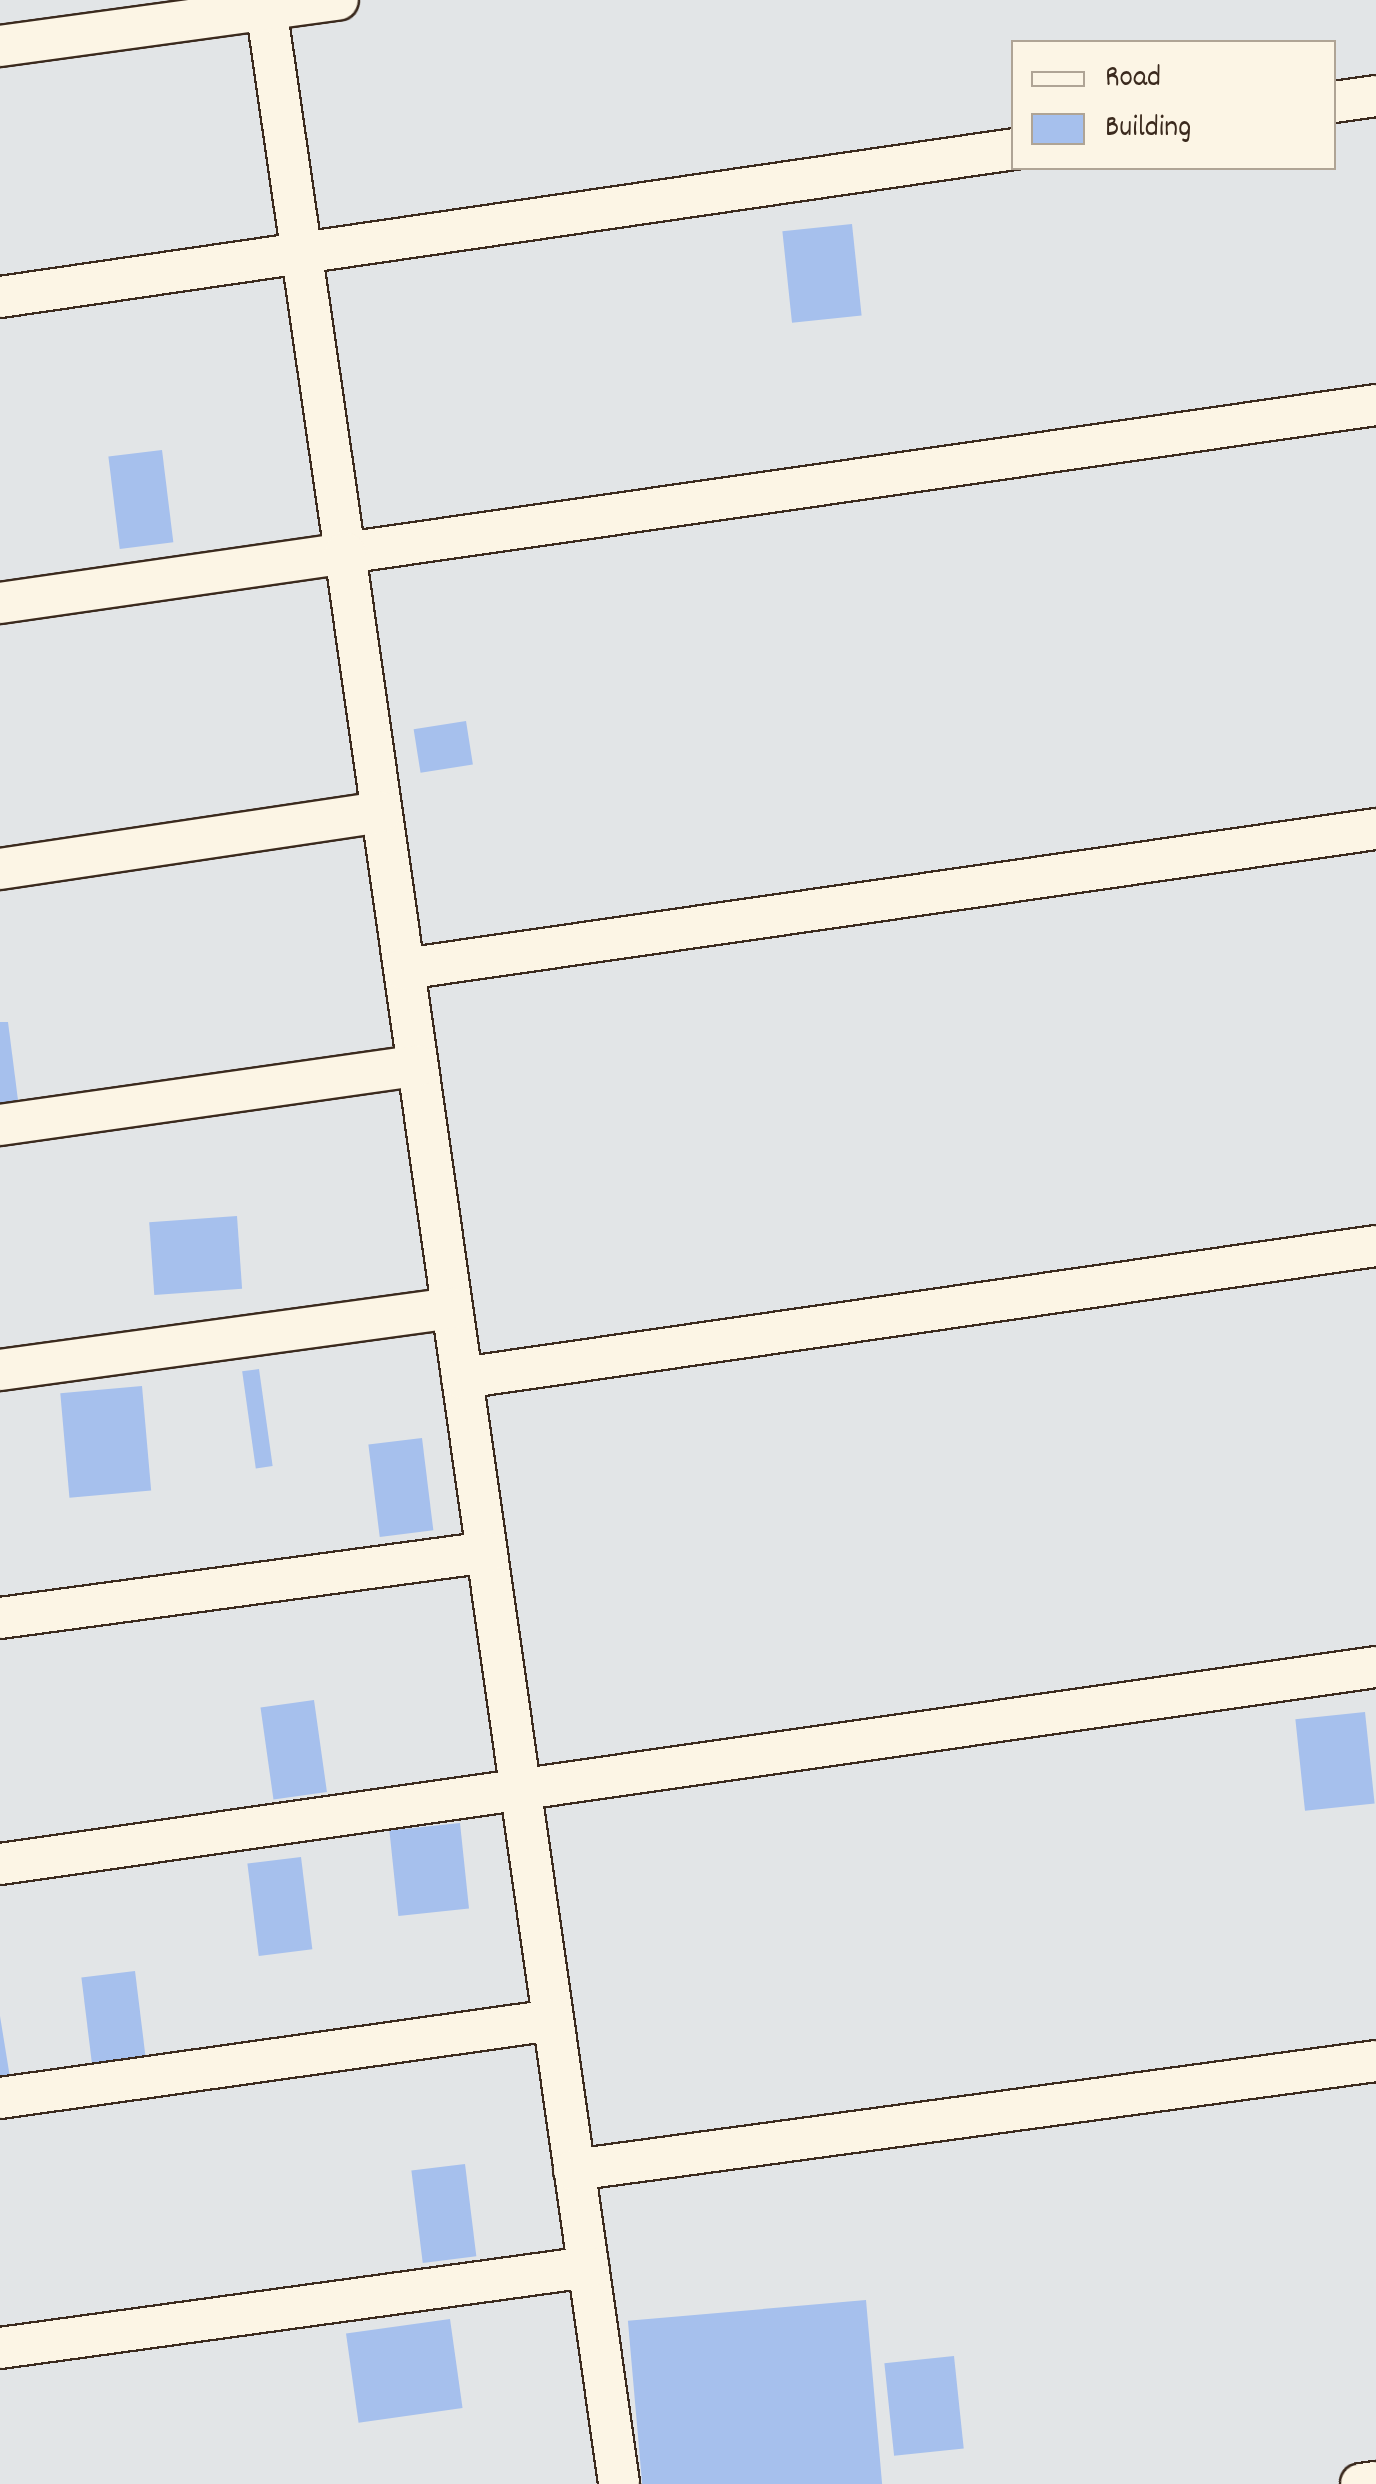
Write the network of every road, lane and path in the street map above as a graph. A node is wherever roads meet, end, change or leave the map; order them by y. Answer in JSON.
{"nodes":[{"id":1,"x":338,"y":0,"type":"edge"},
{"id":2,"x":265,"y":5,"type":"edge"},
{"id":3,"x":0,"y":46,"type":"edge"},
{"id":4,"x":1376,"y":96,"type":"edge"},
{"id":5,"x":1336,"y":102,"type":"edge"},
{"id":6,"x":1011,"y":149,"type":"edge"},
{"id":7,"x":302,"y":253,"type":"junction"},
{"id":8,"x":0,"y":296,"type":"edge"},
{"id":9,"x":1376,"y":405,"type":"edge"},
{"id":10,"x":345,"y":554,"type":"junction"},
{"id":11,"x":0,"y":603,"type":"edge"},
{"id":12,"x":381,"y":812,"type":"junction"},
{"id":13,"x":1376,"y":829,"type":"edge"},
{"id":14,"x":0,"y":868,"type":"edge"},
{"id":15,"x":404,"y":969,"type":"junction"},
{"id":16,"x":417,"y":1066,"type":"junction"},
{"id":17,"x":0,"y":1125,"type":"edge"},
{"id":18,"x":1376,"y":1246,"type":"edge"},
{"id":19,"x":452,"y":1308,"type":"junction"},
{"id":20,"x":0,"y":1370,"type":"edge"},
{"id":21,"x":462,"y":1378,"type":"junction"},
{"id":22,"x":487,"y":1552,"type":"junction"},
{"id":23,"x":0,"y":1618,"type":"edge"},
{"id":24,"x":1376,"y":1666,"type":"edge"},
{"id":25,"x":520,"y":1789,"type":"junction"},
{"id":26,"x":0,"y":1864,"type":"edge"},
{"id":27,"x":553,"y":2020,"type":"junction"},
{"id":28,"x":1376,"y":2061,"type":"edge"},
{"id":29,"x":0,"y":2098,"type":"edge"},
{"id":30,"x":574,"y":2170,"type":"junction"},
{"id":31,"x":588,"y":2267,"type":"junction"},
{"id":32,"x":0,"y":2348,"type":"edge"},
{"id":33,"x":1376,"y":2482,"type":"edge"},
{"id":34,"x":619,"y":2484,"type":"edge"},
{"id":35,"x":1361,"y":2484,"type":"edge"}],
"edges":[{"from":1,"to":2,"type":"street"},
{"from":2,"to":3,"type":"street"},
{"from":2,"to":7,"type":"street"},
{"from":4,"to":5,"type":"street"},
{"from":6,"to":7,"type":"street"},
{"from":7,"to":8,"type":"street"},
{"from":7,"to":10,"type":"street"},
{"from":9,"to":10,"type":"street"},
{"from":10,"to":11,"type":"street"},
{"from":10,"to":12,"type":"street"},
{"from":12,"to":14,"type":"street"},
{"from":12,"to":15,"type":"street"},
{"from":13,"to":15,"type":"street"},
{"from":15,"to":16,"type":"street"},
{"from":16,"to":17,"type":"street"},
{"from":16,"to":19,"type":"street"},
{"from":18,"to":21,"type":"street"},
{"from":19,"to":20,"type":"street"},
{"from":19,"to":21,"type":"street"},
{"from":21,"to":22,"type":"street"},
{"from":22,"to":23,"type":"street"},
{"from":22,"to":25,"type":"street"},
{"from":24,"to":25,"type":"street"},
{"from":25,"to":26,"type":"street"},
{"from":25,"to":27,"type":"street"},
{"from":27,"to":29,"type":"street"},
{"from":27,"to":30,"type":"street"},
{"from":28,"to":30,"type":"street"},
{"from":30,"to":31,"type":"street"},
{"from":31,"to":32,"type":"street"},
{"from":31,"to":34,"type":"street"},
{"from":33,"to":35,"type":"street"}]}
